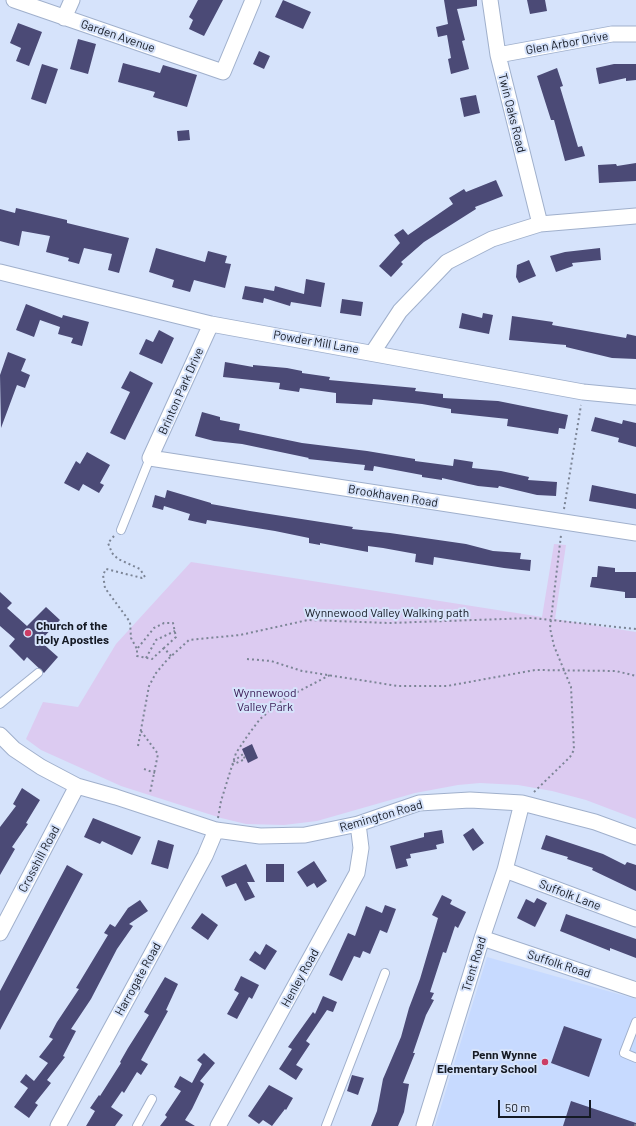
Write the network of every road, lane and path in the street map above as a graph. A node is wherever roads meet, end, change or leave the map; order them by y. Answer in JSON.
{"nodes":[{"id":1,"x":14,"y":0,"type":"edge"},
{"id":2,"x":72,"y":0,"type":"edge"},
{"id":3,"x":253,"y":0,"type":"edge"},
{"id":4,"x":490,"y":0,"type":"edge"},
{"id":5,"x":64,"y":18,"type":"junction"},
{"id":6,"x":636,"y":34,"type":"edge"},
{"id":7,"x":498,"y":55,"type":"junction"},
{"id":8,"x":636,"y":216,"type":"edge"},
{"id":9,"x":540,"y":224,"type":"junction"},
{"id":10,"x":1,"y":275,"type":"edge"},
{"id":11,"x":211,"y":324,"type":"junction"},
{"id":12,"x":374,"y":352,"type":"junction"},
{"id":13,"x":583,"y":392,"type":"junction"},
{"id":14,"x":636,"y":397,"type":"edge"},
{"id":15,"x":150,"y":458,"type":"junction"},
{"id":16,"x":562,"y":522,"type":"junction"},
{"id":17,"x":120,"y":530,"type":"joint"},
{"id":18,"x":636,"y":533,"type":"edge"},
{"id":19,"x":550,"y":620,"type":"junction"},
{"id":20,"x":636,"y":629,"type":"edge"},
{"id":21,"x":175,"y":631,"type":"junction"},
{"id":22,"x":164,"y":648,"type":"junction"},
{"id":23,"x":137,"y":649,"type":"junction"},
{"id":24,"x":171,"y":656,"type":"junction"},
{"id":25,"x":146,"y":658,"type":"junction"},
{"id":26,"x":247,"y":659,"type":"dead end"},
{"id":27,"x":564,"y":671,"type":"junction"},
{"id":28,"x":38,"y":672,"type":"dead end"},
{"id":29,"x":331,"y":674,"type":"junction"},
{"id":30,"x":636,"y":676,"type":"edge"},
{"id":31,"x":0,"y":704,"type":"edge"},
{"id":32,"x":141,"y":731,"type":"junction"},
{"id":33,"x":0,"y":735,"type":"edge"},
{"id":34,"x":138,"y":746,"type":"dead end"},
{"id":35,"x":232,"y":763,"type":"junction"},
{"id":36,"x":144,"y":769,"type":"dead end"},
{"id":37,"x":155,"y":773,"type":"junction"},
{"id":38,"x":77,"y":786,"type":"junction"},
{"id":39,"x":522,"y":803,"type":"junction"},
{"id":40,"x":146,"y":807,"type":"junction"},
{"id":41,"x":358,"y":824,"type":"junction"},
{"id":42,"x":216,"y":830,"type":"junction"},
{"id":43,"x":636,"y":837,"type":"edge"},
{"id":44,"x":505,"y":870,"type":"junction"},
{"id":45,"x":636,"y":919,"type":"edge"},
{"id":46,"x":0,"y":933,"type":"edge"},
{"id":47,"x":482,"y":938,"type":"junction"},
{"id":48,"x":385,"y":973,"type":"dead end"},
{"id":49,"x":636,"y":990,"type":"edge"},
{"id":50,"x":636,"y":1022,"type":"edge"},
{"id":51,"x":636,"y":1058,"type":"edge"},
{"id":52,"x":152,"y":1099,"type":"dead end"},
{"id":53,"x":636,"y":1122,"type":"edge"},
{"id":54,"x":58,"y":1126,"type":"edge"},
{"id":55,"x":137,"y":1126,"type":"edge"},
{"id":56,"x":218,"y":1126,"type":"edge"},
{"id":57,"x":326,"y":1126,"type":"edge"},
{"id":58,"x":424,"y":1126,"type":"edge"},
{"id":59,"x":635,"y":1126,"type":"edge"}],
"edges":[{"from":1,"to":5,"type":"street","name":"Garden Avenue"},
{"from":2,"to":5,"type":"street"},
{"from":3,"to":5,"type":"street","name":"Garden Avenue"},
{"from":4,"to":7,"type":"street","name":"Twin Oaks Road"},
{"from":6,"to":7,"type":"street","name":"Glen Arbor Drive"},
{"from":7,"to":9,"type":"street","name":"Twin Oaks Road"},
{"from":8,"to":9,"type":"street"},
{"from":9,"to":12,"type":"street"},
{"from":10,"to":11,"type":"street","name":"Powder Mill Lane"},
{"from":11,"to":12,"type":"street","name":"Powder Mill Lane"},
{"from":11,"to":15,"type":"street","name":"Brinton Park Drive"},
{"from":12,"to":13,"type":"street","name":"Powder Mill Lane"},
{"from":13,"to":14,"type":"street","name":"Powder Mill Lane"},
{"from":13,"to":16,"type":"path"},
{"from":15,"to":16,"type":"street","name":"Brookhaven Road"},
{"from":15,"to":17,"type":"lane"},
{"from":16,"to":18,"type":"street","name":"Brookhaven Road"},
{"from":16,"to":19,"type":"path"},
{"from":17,"to":23,"type":"path"},
{"from":19,"to":20,"type":"path","name":"Wynnewood Valley Walking path"},
{"from":19,"to":24,"type":"path","name":"Wynnewood Valley Walking path"},
{"from":19,"to":27,"type":"path"},
{"from":21,"to":22,"type":"path"},
{"from":21,"to":23,"type":"path"},
{"from":21,"to":25,"type":"path"},
{"from":22,"to":24,"type":"path"},
{"from":22,"to":25,"type":"path"},
{"from":23,"to":25,"type":"path"},
{"from":24,"to":32,"type":"path","name":"Wynnewood Valley Walking path"},
{"from":26,"to":29,"type":"path"},
{"from":27,"to":29,"type":"path"},
{"from":27,"to":30,"type":"path"},
{"from":27,"to":39,"type":"path"},
{"from":28,"to":31,"type":"lane"},
{"from":29,"to":35,"type":"path"},
{"from":32,"to":34,"type":"path","name":"Wynnewood Valley Walking path"},
{"from":32,"to":37,"type":"path"},
{"from":33,"to":38,"type":"street","name":"Remington Road"},
{"from":35,"to":35,"type":"path"},
{"from":35,"to":42,"type":"path"},
{"from":36,"to":37,"type":"path"},
{"from":37,"to":40,"type":"path"},
{"from":38,"to":40,"type":"street","name":"Remington Road"},
{"from":38,"to":46,"type":"street","name":"Crosshill Road"},
{"from":39,"to":41,"type":"street","name":"Remington Road"},
{"from":39,"to":43,"type":"street","name":"Remington Road"},
{"from":39,"to":44,"type":"street","name":"Trent Road"},
{"from":40,"to":42,"type":"street","name":"Remington Road"},
{"from":41,"to":42,"type":"street","name":"Remington Road"},
{"from":41,"to":56,"type":"street","name":"Henley Road"},
{"from":42,"to":54,"type":"street","name":"Harrogate Road"},
{"from":44,"to":45,"type":"street","name":"Suffolk Lane"},
{"from":44,"to":47,"type":"street","name":"Trent Road"},
{"from":47,"to":49,"type":"street","name":"Suffolk Road"},
{"from":47,"to":58,"type":"street","name":"Trent Road"},
{"from":48,"to":57,"type":"lane"},
{"from":50,"to":51,"type":"lane"},
{"from":52,"to":55,"type":"lane"},
{"from":53,"to":59,"type":"path"}]}
